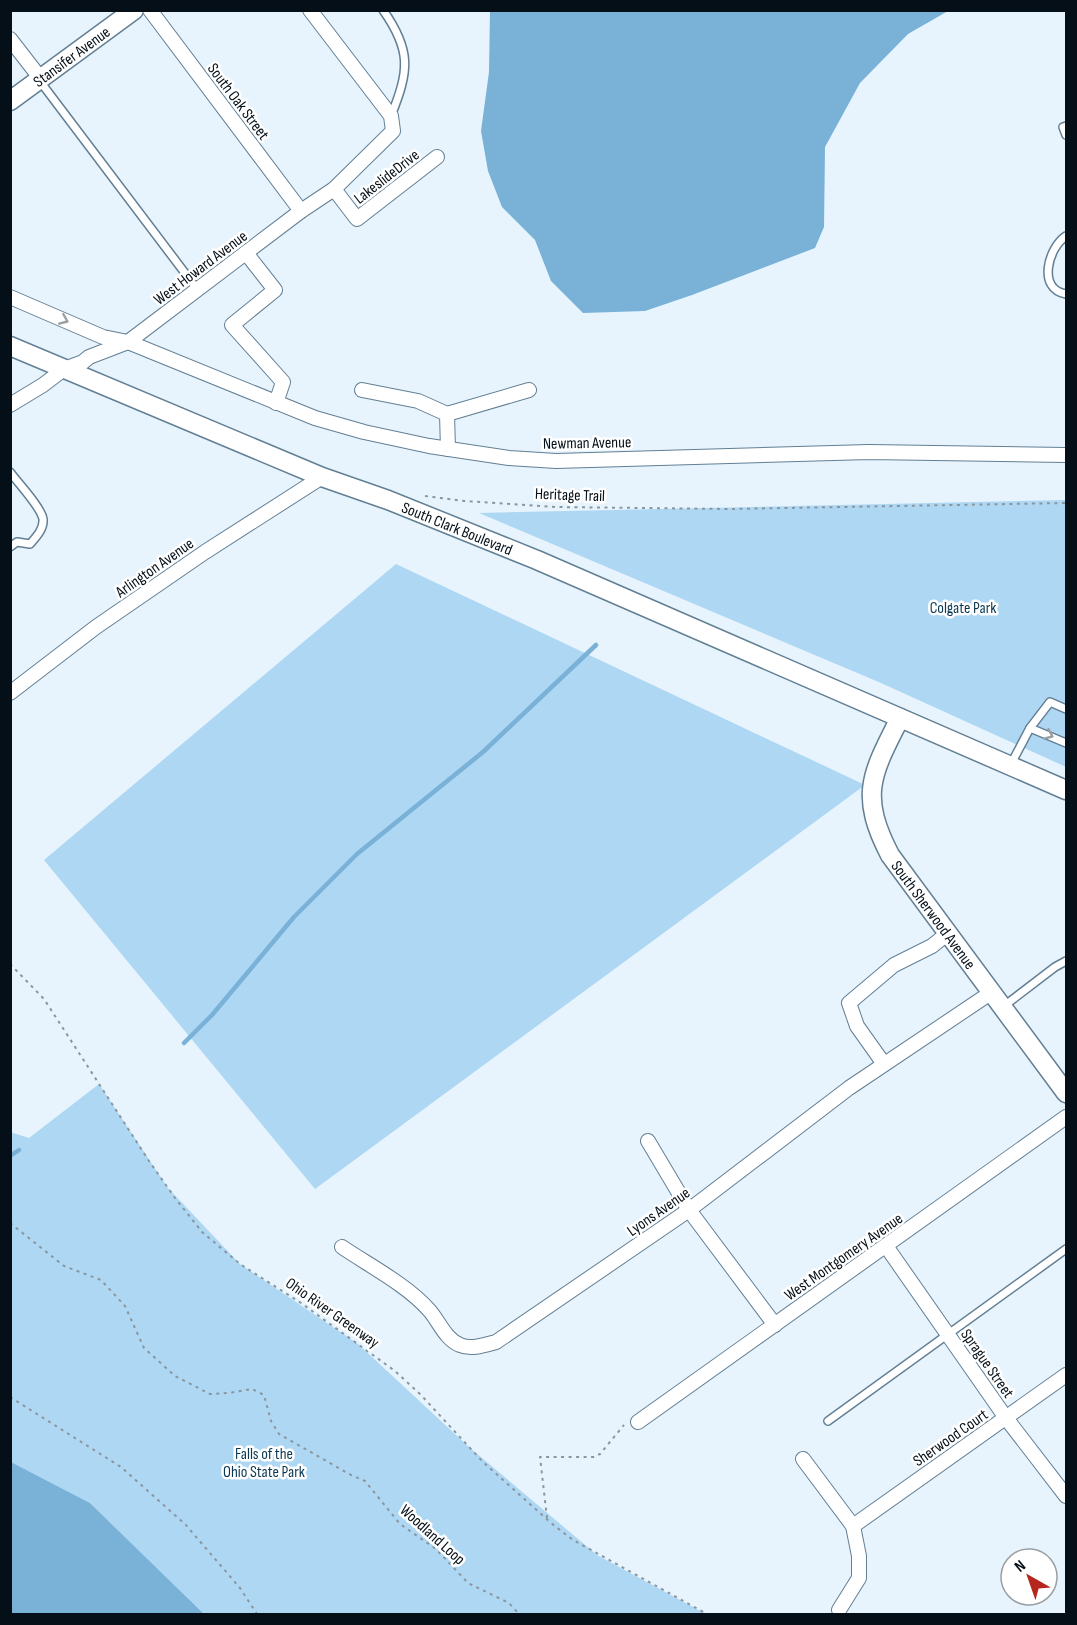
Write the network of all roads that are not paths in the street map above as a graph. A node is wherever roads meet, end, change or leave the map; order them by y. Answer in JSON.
{"nodes":[{"id":1,"x":134,"y":10,"type":"edge"},
{"id":2,"x":150,"y":10,"type":"edge"},
{"id":3,"x":310,"y":10,"type":"edge"},
{"id":4,"x":383,"y":10,"type":"edge"},
{"id":5,"x":10,"y":39,"type":"edge"},
{"id":6,"x":40,"y":80,"type":"junction"},
{"id":7,"x":10,"y":101,"type":"edge"},
{"id":8,"x":391,"y":116,"type":"junction"},
{"id":9,"x":1066,"y":126,"type":"edge"},
{"id":10,"x":1066,"y":135,"type":"edge"},
{"id":11,"x":437,"y":157,"type":"dead end"},
{"id":12,"x":334,"y":189,"type":"junction"},
{"id":13,"x":301,"y":211,"type":"junction"},
{"id":14,"x":1066,"y":236,"type":"edge"},
{"id":15,"x":246,"y":253,"type":"junction"},
{"id":16,"x":196,"y":289,"type":"junction"},
{"id":17,"x":1066,"y":294,"type":"edge"},
{"id":18,"x":10,"y":297,"type":"edge"},
{"id":19,"x":128,"y":342,"type":"junction"},
{"id":20,"x":10,"y":346,"type":"edge"},
{"id":21,"x":64,"y":369,"type":"junction"},
{"id":22,"x":362,"y":390,"type":"dead end"},
{"id":23,"x":529,"y":390,"type":"dead end"},
{"id":24,"x":276,"y":403,"type":"junction"},
{"id":25,"x":10,"y":405,"type":"edge"},
{"id":26,"x":447,"y":414,"type":"junction"},
{"id":27,"x":448,"y":449,"type":"junction"},
{"id":28,"x":1066,"y":455,"type":"edge"},
{"id":29,"x":10,"y":472,"type":"edge"},
{"id":30,"x":322,"y":477,"type":"junction"},
{"id":31,"x":10,"y":547,"type":"edge"},
{"id":32,"x":10,"y":693,"type":"edge"},
{"id":33,"x":1066,"y":709,"type":"edge"},
{"id":34,"x":900,"y":718,"type":"junction"},
{"id":35,"x":1030,"y":728,"type":"junction"},
{"id":36,"x":1066,"y":743,"type":"edge"},
{"id":37,"x":1010,"y":766,"type":"junction"},
{"id":38,"x":1066,"y":790,"type":"edge"},
{"id":39,"x":947,"y":934,"type":"junction"},
{"id":40,"x":1066,"y":961,"type":"edge"},
{"id":41,"x":998,"y":999,"type":"junction"},
{"id":42,"x":884,"y":1064,"type":"junction"},
{"id":43,"x":1066,"y":1093,"type":"edge"},
{"id":44,"x":1066,"y":1117,"type":"edge"},
{"id":45,"x":648,"y":1141,"type":"dead end"},
{"id":46,"x":689,"y":1210,"type":"junction"},
{"id":47,"x":886,"y":1246,"type":"junction"},
{"id":48,"x":342,"y":1247,"type":"dead end"},
{"id":49,"x":1066,"y":1249,"type":"edge"},
{"id":50,"x":775,"y":1325,"type":"junction"},
{"id":51,"x":948,"y":1335,"type":"junction"},
{"id":52,"x":1066,"y":1375,"type":"edge"},
{"id":53,"x":1006,"y":1418,"type":"junction"},
{"id":54,"x":828,"y":1421,"type":"dead end"},
{"id":55,"x":638,"y":1422,"type":"road end"},
{"id":56,"x":803,"y":1459,"type":"dead end"},
{"id":57,"x":1066,"y":1496,"type":"edge"},
{"id":58,"x":853,"y":1526,"type":"junction"},
{"id":59,"x":839,"y":1611,"type":"dead end"}],
"edges":[{"from":1,"to":6,"type":"street","name":"Stansifer Avenue"},
{"from":2,"to":13,"type":"street","name":"South Oak Street"},
{"from":3,"to":8,"type":"street"},
{"from":4,"to":8,"type":"lane"},
{"from":5,"to":6,"type":"street"},
{"from":6,"to":7,"type":"street","name":"Stansifer Avenue"},
{"from":6,"to":16,"type":"lane"},
{"from":8,"to":12,"type":"street","name":"West Howard Avenue"},
{"from":9,"to":10,"type":"lane"},
{"from":11,"to":12,"type":"street","name":"LakeslideDrive"},
{"from":12,"to":13,"type":"street","name":"West Howard Avenue"},
{"from":13,"to":15,"type":"street","name":"West Howard Avenue"},
{"from":14,"to":17,"type":"lane"},
{"from":15,"to":16,"type":"street","name":"West Howard Avenue"},
{"from":15,"to":24,"type":"street"},
{"from":16,"to":19,"type":"street","name":"West Howard Avenue"},
{"from":18,"to":19,"type":"street","one_way":true},
{"from":19,"to":21,"type":"street","name":"West Howard Avenue"},
{"from":19,"to":24,"type":"street","name":"Newman Avenue"},
{"from":20,"to":21,"type":"street","name":"South Clark Boulevard"},
{"from":21,"to":25,"type":"street","name":"West Howard Avenue"},
{"from":21,"to":30,"type":"street","name":"South Clark Boulevard"},
{"from":22,"to":26,"type":"street"},
{"from":23,"to":26,"type":"street"},
{"from":24,"to":27,"type":"street","name":"Newman Avenue"},
{"from":26,"to":27,"type":"street"},
{"from":27,"to":28,"type":"street","name":"Newman Avenue"},
{"from":29,"to":31,"type":"lane"},
{"from":30,"to":32,"type":"street","name":"Arlington Avenue"},
{"from":30,"to":34,"type":"street","name":"South Clark Boulevard"},
{"from":33,"to":35,"type":"lane"},
{"from":34,"to":37,"type":"street","name":"South Clark Boulevard"},
{"from":34,"to":39,"type":"street","name":"South Sherwood Avenue"},
{"from":35,"to":36,"type":"lane","one_way":true},
{"from":35,"to":37,"type":"lane"},
{"from":37,"to":38,"type":"street","name":"South Clark Boulevard"},
{"from":39,"to":41,"type":"street","name":"South Sherwood Avenue"},
{"from":39,"to":42,"type":"street"},
{"from":40,"to":41,"type":"lane"},
{"from":41,"to":42,"type":"street","name":"Lyons Avenue"},
{"from":41,"to":43,"type":"street","name":"South Sherwood Avenue"},
{"from":42,"to":46,"type":"street","name":"Lyons Avenue"},
{"from":44,"to":47,"type":"street","name":"West Montgomery Avenue"},
{"from":45,"to":46,"type":"street"},
{"from":46,"to":48,"type":"street","name":"Lyons Avenue"},
{"from":46,"to":50,"type":"street"},
{"from":47,"to":50,"type":"street","name":"West Montgomery Avenue"},
{"from":47,"to":51,"type":"street","name":"Sprague Street"},
{"from":49,"to":51,"type":"lane"},
{"from":50,"to":55,"type":"street","name":"West Montgomery Avenue"},
{"from":51,"to":53,"type":"street","name":"Sprague Street"},
{"from":51,"to":54,"type":"lane"},
{"from":52,"to":53,"type":"street","name":"Sherwood Court"},
{"from":53,"to":57,"type":"street","name":"Sprague Street"},
{"from":53,"to":58,"type":"street","name":"Sherwood Court"},
{"from":56,"to":58,"type":"street"},
{"from":58,"to":59,"type":"street"}]}
